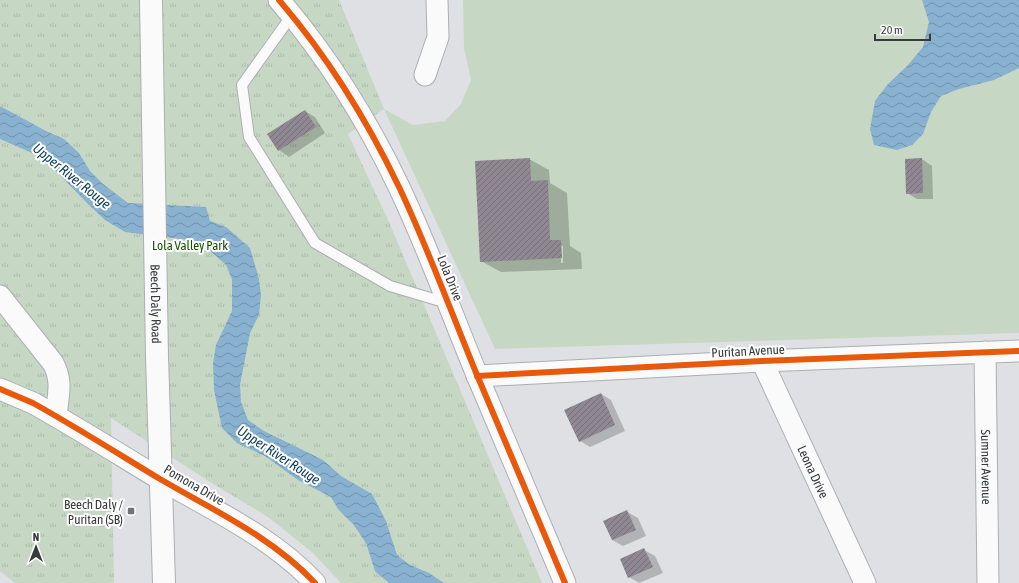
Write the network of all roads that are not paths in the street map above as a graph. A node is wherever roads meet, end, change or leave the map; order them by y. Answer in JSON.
{"nodes":[{"id":1,"x":151,"y":0,"type":"edge"},
{"id":2,"x":437,"y":0,"type":"edge"},
{"id":3,"x":286,"y":7,"type":"edge"},
{"id":4,"x":425,"y":75,"type":"dead end"},
{"id":5,"x":0,"y":296,"type":"edge"},
{"id":6,"x":448,"y":303,"type":"junction"},
{"id":7,"x":1019,"y":351,"type":"edge"},
{"id":8,"x":985,"y":352,"type":"junction"},
{"id":9,"x":762,"y":361,"type":"junction"},
{"id":10,"x":477,"y":376,"type":"junction"},
{"id":11,"x":0,"y":389,"type":"edge"},
{"id":12,"x":56,"y":416,"type":"junction"},
{"id":13,"x":160,"y":479,"type":"junction"},
{"id":14,"x":164,"y":583,"type":"edge"},
{"id":15,"x":315,"y":583,"type":"edge"},
{"id":16,"x":565,"y":583,"type":"edge"},
{"id":17,"x":865,"y":583,"type":"edge"},
{"id":18,"x":988,"y":583,"type":"edge"}],
"edges":[{"from":1,"to":13,"type":"main road","name":"Beech Daly Road"},
{"from":2,"to":4,"type":"street"},
{"from":3,"to":6,"type":"street","name":"Lola Drive"},
{"from":3,"to":6,"type":"lane"},
{"from":5,"to":12,"type":"street"},
{"from":6,"to":10,"type":"street","name":"Lola Drive"},
{"from":7,"to":8,"type":"street","name":"Puritan Avenue"},
{"from":8,"to":9,"type":"street","name":"Puritan Avenue"},
{"from":8,"to":18,"type":"street","name":"Sumner Avenue"},
{"from":9,"to":10,"type":"street","name":"Puritan Avenue"},
{"from":9,"to":17,"type":"street","name":"Leona Drive"},
{"from":10,"to":16,"type":"street","name":"Lola Drive"},
{"from":11,"to":12,"type":"street"},
{"from":12,"to":13,"type":"street","name":"Pomona Drive"},
{"from":13,"to":14,"type":"main road","name":"Beech Daly Road"},
{"from":13,"to":15,"type":"street","name":"Pomona Drive"}]}
